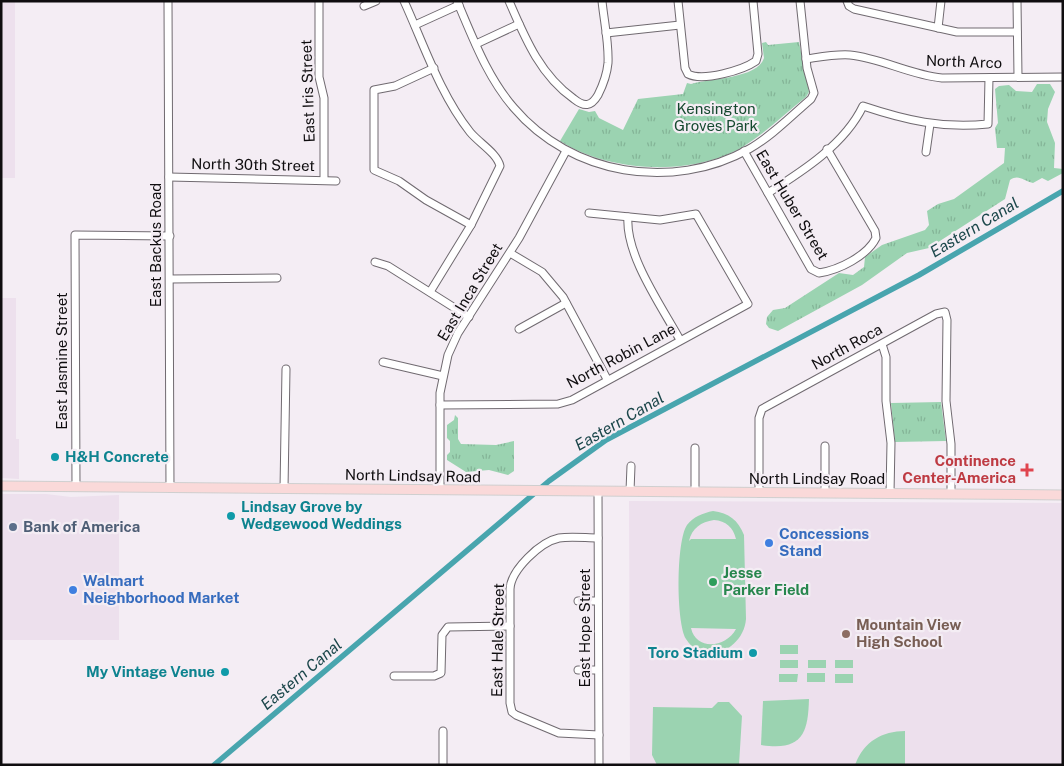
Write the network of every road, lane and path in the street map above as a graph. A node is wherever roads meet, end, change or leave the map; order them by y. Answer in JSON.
{"nodes":[{"id":1,"x":168,"y":1,"type":"edge"},
{"id":2,"x":319,"y":1,"type":"edge"},
{"id":3,"x":376,"y":1,"type":"edge"},
{"id":4,"x":404,"y":1,"type":"edge"},
{"id":5,"x":509,"y":1,"type":"edge"},
{"id":6,"x":602,"y":1,"type":"edge"},
{"id":7,"x":678,"y":1,"type":"edge"},
{"id":8,"x":753,"y":1,"type":"edge"},
{"id":9,"x":800,"y":1,"type":"edge"},
{"id":10,"x":942,"y":1,"type":"edge"},
{"id":11,"x":1017,"y":1,"type":"edge"},
{"id":12,"x":458,"y":3,"type":"edge"},
{"id":13,"x":849,"y":5,"type":"edge"},
{"id":14,"x":364,"y":6,"type":"dead end"},
{"id":15,"x":519,"y":24,"type":"junction"},
{"id":16,"x":415,"y":25,"type":"junction"},
{"id":17,"x":680,"y":25,"type":"junction"},
{"id":18,"x":938,"y":28,"type":"junction"},
{"id":19,"x":1017,"y":32,"type":"junction"},
{"id":20,"x":606,"y":33,"type":"junction"},
{"id":21,"x":476,"y":44,"type":"junction"},
{"id":22,"x":806,"y":59,"type":"junction"},
{"id":23,"x":434,"y":68,"type":"junction"},
{"id":24,"x":1018,"y":77,"type":"junction"},
{"id":25,"x":1063,"y":77,"type":"edge"},
{"id":26,"x":989,"y":78,"type":"junction"},
{"id":27,"x":930,"y":124,"type":"junction"},
{"id":28,"x":827,"y":149,"type":"junction"},
{"id":29,"x":566,"y":150,"type":"junction"},
{"id":30,"x":744,"y":151,"type":"junction"},
{"id":31,"x":926,"y":152,"type":"dead end"},
{"id":32,"x":169,"y":178,"type":"junction"},
{"id":33,"x":324,"y":180,"type":"junction"},
{"id":34,"x":336,"y":181,"type":"dead end"},
{"id":35,"x":768,"y":193,"type":"junction"},
{"id":36,"x":589,"y":213,"type":"dead end"},
{"id":37,"x":628,"y":217,"type":"junction"},
{"id":38,"x":471,"y":226,"type":"junction"},
{"id":39,"x":170,"y":236,"type":"junction"},
{"id":40,"x":510,"y":253,"type":"junction"},
{"id":41,"x":375,"y":262,"type":"dead end"},
{"id":42,"x":277,"y":278,"type":"dead end"},
{"id":43,"x":170,"y":279,"type":"junction"},
{"id":44,"x":430,"y":292,"type":"junction"},
{"id":45,"x":566,"y":303,"type":"junction"},
{"id":46,"x":469,"y":317,"type":"junction"},
{"id":47,"x":519,"y":329,"type":"dead end"},
{"id":48,"x":680,"y":340,"type":"junction"},
{"id":49,"x":882,"y":344,"type":"junction"},
{"id":50,"x":383,"y":362,"type":"dead end"},
{"id":51,"x":286,"y":368,"type":"dead end"},
{"id":52,"x":443,"y":376,"type":"junction"},
{"id":53,"x":608,"y":379,"type":"junction"},
{"id":54,"x":440,"y":405,"type":"junction"},
{"id":55,"x":825,"y":446,"type":"dead end"},
{"id":56,"x":695,"y":448,"type":"dead end"},
{"id":57,"x":630,"y":466,"type":"dead end"},
{"id":58,"x":1,"y":486,"type":"edge"},
{"id":59,"x":76,"y":487,"type":"junction"},
{"id":60,"x":170,"y":488,"type":"junction"},
{"id":61,"x":284,"y":488,"type":"junction"},
{"id":62,"x":440,"y":490,"type":"junction"},
{"id":63,"x":598,"y":491,"type":"junction"},
{"id":64,"x":630,"y":492,"type":"junction"},
{"id":65,"x":695,"y":492,"type":"junction"},
{"id":66,"x":759,"y":492,"type":"junction"},
{"id":67,"x":825,"y":493,"type":"junction"},
{"id":68,"x":890,"y":493,"type":"junction"},
{"id":69,"x":951,"y":494,"type":"junction"},
{"id":70,"x":1063,"y":495,"type":"edge"},
{"id":71,"x":598,"y":538,"type":"junction"},
{"id":72,"x":578,"y":601,"type":"dead end"},
{"id":73,"x":598,"y":602,"type":"junction"},
{"id":74,"x":510,"y":626,"type":"junction"},
{"id":75,"x":578,"y":670,"type":"dead end"},
{"id":76,"x":598,"y":670,"type":"junction"},
{"id":77,"x":394,"y":676,"type":"dead end"},
{"id":78,"x":443,"y":731,"type":"dead end"},
{"id":79,"x":599,"y":735,"type":"junction"},
{"id":80,"x":443,"y":765,"type":"edge"},
{"id":81,"x":599,"y":765,"type":"edge"}],
"edges":[{"from":1,"to":32,"type":"street","name":"East Backus Road"},
{"from":2,"to":33,"type":"street","name":"East Iris Street"},
{"from":3,"to":14,"type":"street"},
{"from":4,"to":16,"type":"street"},
{"from":5,"to":15,"type":"street"},
{"from":6,"to":20,"type":"street"},
{"from":7,"to":17,"type":"street"},
{"from":8,"to":17,"type":"street"},
{"from":9,"to":22,"type":"street"},
{"from":10,"to":18,"type":"street"},
{"from":11,"to":19,"type":"street"},
{"from":12,"to":16,"type":"street"},
{"from":12,"to":21,"type":"street"},
{"from":13,"to":18,"type":"street"},
{"from":15,"to":20,"type":"street"},
{"from":15,"to":21,"type":"street"},
{"from":16,"to":23,"type":"street"},
{"from":17,"to":20,"type":"street"},
{"from":18,"to":19,"type":"street"},
{"from":19,"to":24,"type":"street"},
{"from":21,"to":29,"type":"street"},
{"from":22,"to":26,"type":"street","name":"North Arco"},
{"from":22,"to":30,"type":"street"},
{"from":23,"to":38,"type":"street"},
{"from":23,"to":38,"type":"street"},
{"from":24,"to":25,"type":"street","name":"North Arco"},
{"from":24,"to":26,"type":"street","name":"North Arco"},
{"from":26,"to":27,"type":"street"},
{"from":27,"to":28,"type":"street"},
{"from":27,"to":31,"type":"street"},
{"from":28,"to":35,"type":"street"},
{"from":28,"to":35,"type":"street","name":"East Huber Street"},
{"from":29,"to":30,"type":"street"},
{"from":29,"to":40,"type":"street","name":"East Inca Street"},
{"from":30,"to":35,"type":"street","name":"East Huber Street"},
{"from":32,"to":33,"type":"street","name":"North 30th Street"},
{"from":32,"to":39,"type":"street","name":"East Backus Road"},
{"from":33,"to":34,"type":"street","name":"North 30th Street"},
{"from":36,"to":37,"type":"street"},
{"from":37,"to":48,"type":"street"},
{"from":37,"to":48,"type":"street","name":"North Robin Lane"},
{"from":38,"to":44,"type":"street"},
{"from":39,"to":43,"type":"street","name":"East Backus Road"},
{"from":39,"to":59,"type":"street","name":"East Jasmine Street"},
{"from":40,"to":45,"type":"street"},
{"from":40,"to":46,"type":"street","name":"East Inca Street"},
{"from":41,"to":44,"type":"street"},
{"from":42,"to":43,"type":"street"},
{"from":43,"to":60,"type":"street","name":"East Backus Road"},
{"from":44,"to":46,"type":"street"},
{"from":45,"to":47,"type":"street"},
{"from":45,"to":53,"type":"street"},
{"from":46,"to":52,"type":"street","name":"East Inca Street"},
{"from":48,"to":53,"type":"street","name":"North Robin Lane"},
{"from":49,"to":66,"type":"street","name":"North Roca"},
{"from":49,"to":68,"type":"street"},
{"from":49,"to":69,"type":"street","name":"North Roca"},
{"from":50,"to":52,"type":"street"},
{"from":51,"to":61,"type":"street"},
{"from":52,"to":54,"type":"street","name":"East Inca Street"},
{"from":53,"to":54,"type":"street","name":"North Robin Lane"},
{"from":54,"to":62,"type":"street","name":"East Inca Street"},
{"from":55,"to":67,"type":"street"},
{"from":56,"to":65,"type":"street"},
{"from":57,"to":64,"type":"street"},
{"from":58,"to":59,"type":"main road","name":"North Lindsay Road"},
{"from":59,"to":60,"type":"main road","name":"North Lindsay Road"},
{"from":60,"to":61,"type":"main road","name":"North Lindsay Road"},
{"from":61,"to":62,"type":"main road","name":"North Lindsay Road"},
{"from":62,"to":63,"type":"main road","name":"North Lindsay Road"},
{"from":63,"to":64,"type":"main road","name":"North Lindsay Road"},
{"from":63,"to":71,"type":"street","name":"East Hope Street"},
{"from":64,"to":65,"type":"main road","name":"North Lindsay Road"},
{"from":65,"to":66,"type":"main road","name":"North Lindsay Road"},
{"from":66,"to":67,"type":"main road","name":"North Lindsay Road"},
{"from":67,"to":68,"type":"main road","name":"North Lindsay Road"},
{"from":68,"to":69,"type":"main road","name":"North Lindsay Road"},
{"from":69,"to":70,"type":"main road","name":"North Lindsay Road"},
{"from":71,"to":73,"type":"street","name":"East Hope Street"},
{"from":71,"to":74,"type":"street","name":"East Hale Street"},
{"from":72,"to":73,"type":"street"},
{"from":73,"to":76,"type":"street","name":"East Hope Street"},
{"from":74,"to":77,"type":"street"},
{"from":74,"to":79,"type":"street","name":"East Hale Street"},
{"from":75,"to":76,"type":"street"},
{"from":76,"to":79,"type":"street","name":"East Hope Street"},
{"from":78,"to":80,"type":"street"},
{"from":79,"to":81,"type":"street","name":"East Hope Street"}]}
